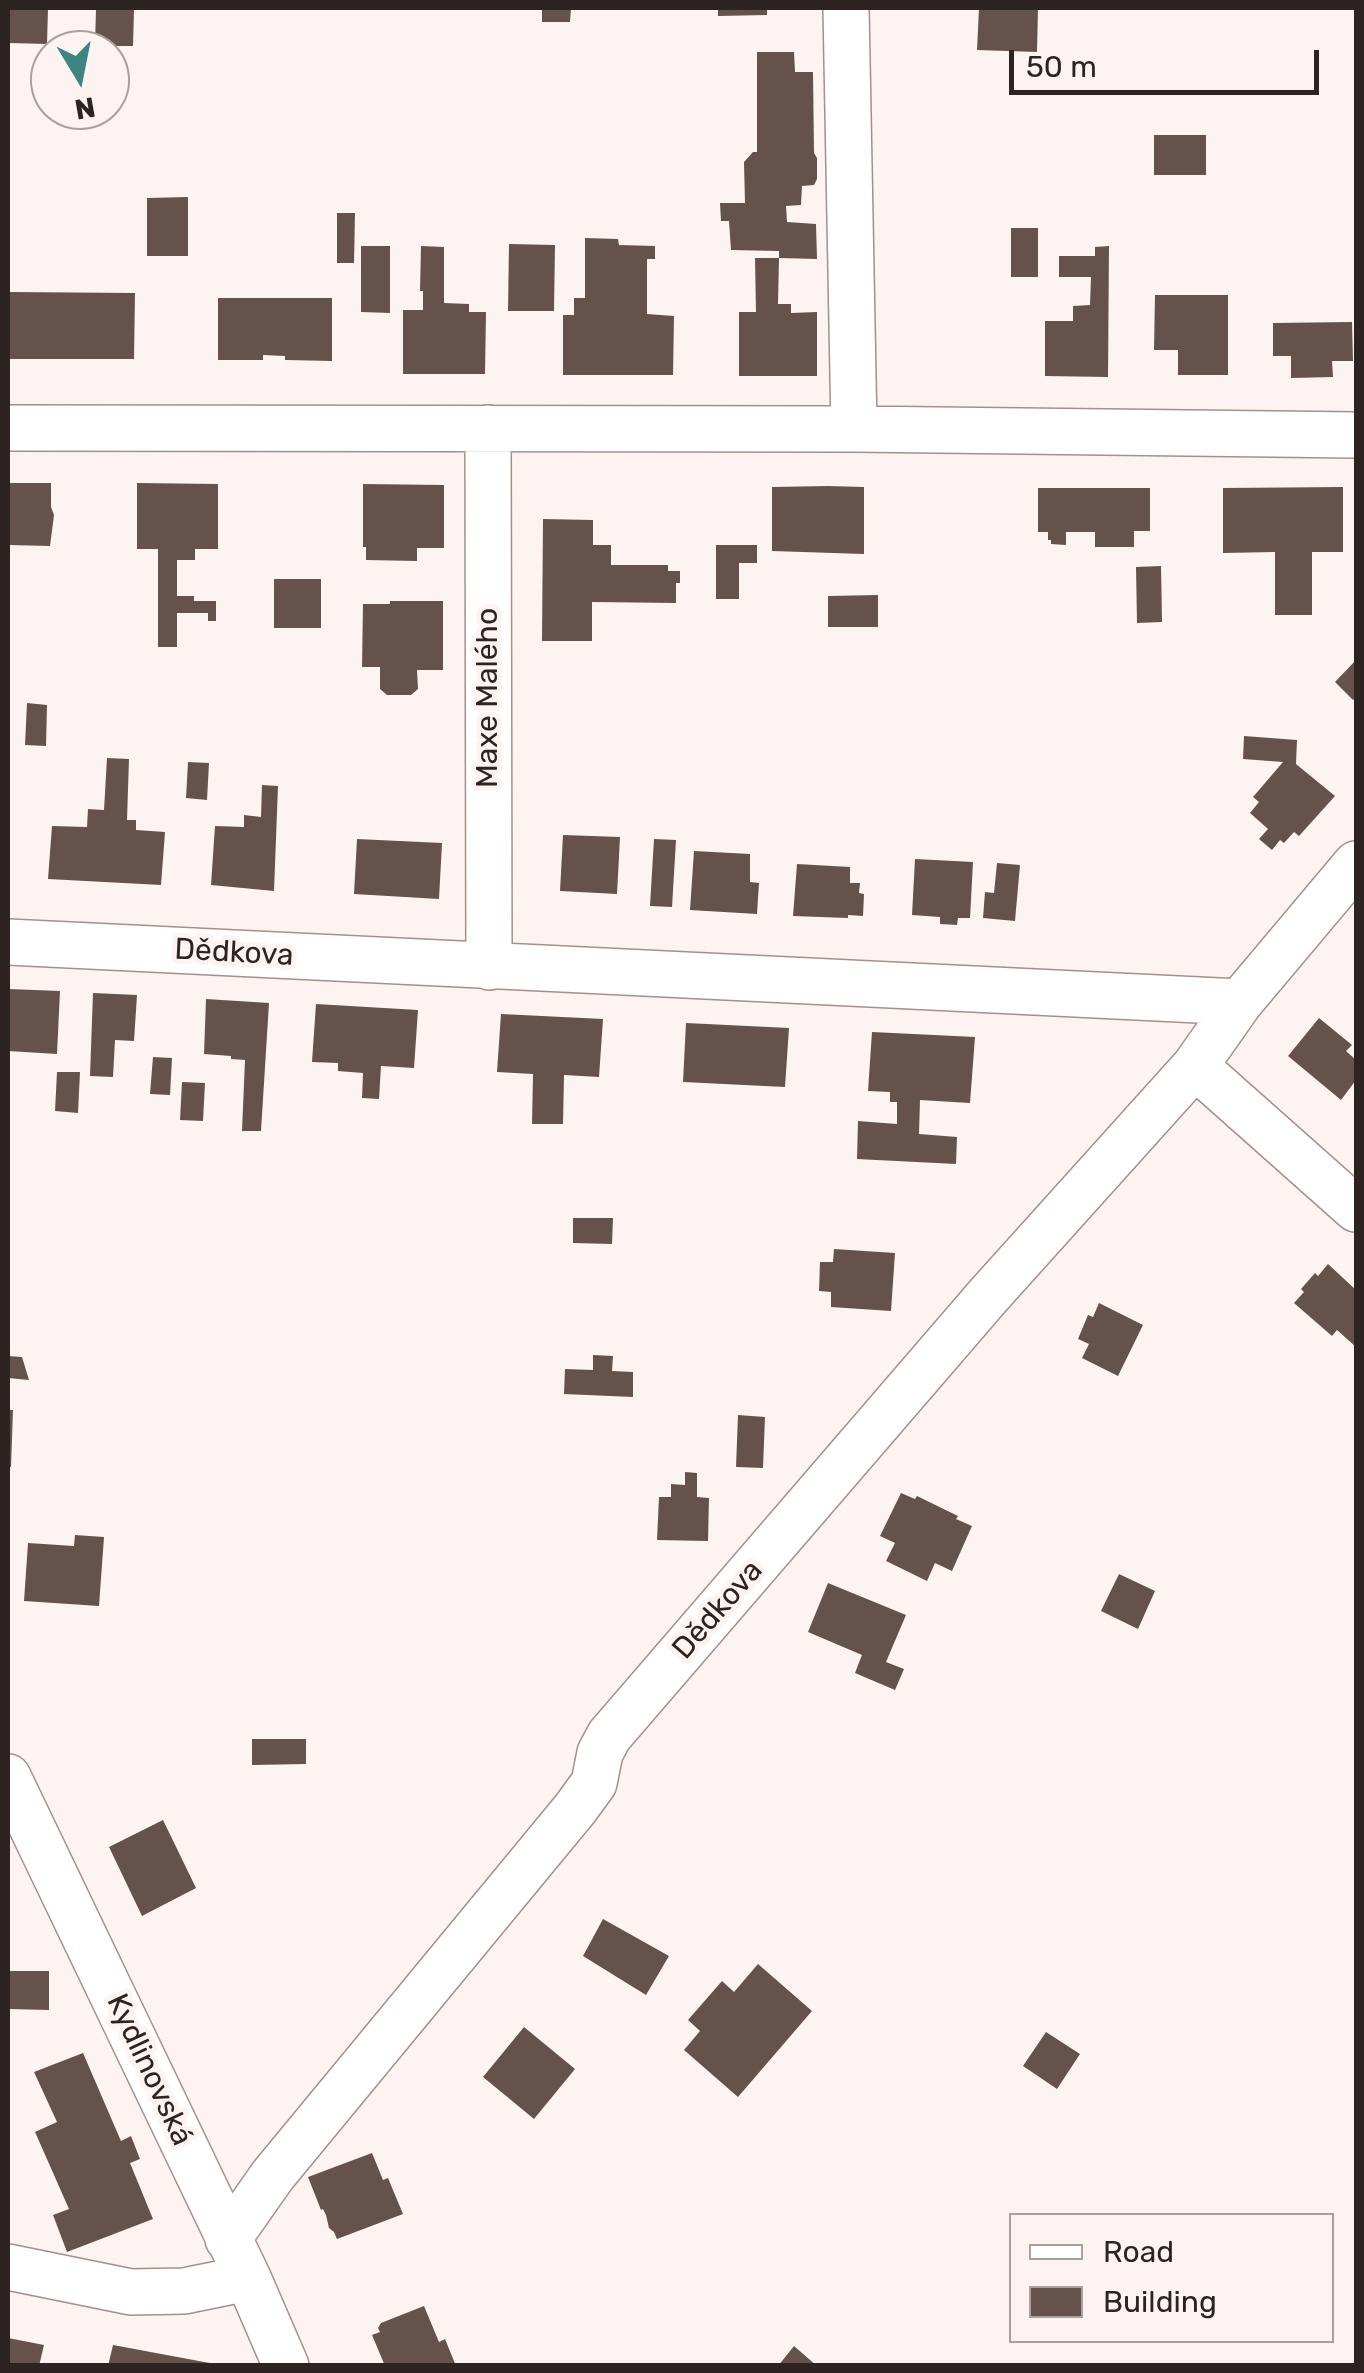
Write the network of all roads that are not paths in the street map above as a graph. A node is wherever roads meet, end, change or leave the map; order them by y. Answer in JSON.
{"nodes":[{"id":1,"x":846,"y":8,"type":"edge"},
{"id":2,"x":8,"y":428,"type":"edge"},
{"id":3,"x":488,"y":428,"type":"junction"},
{"id":4,"x":854,"y":430,"type":"junction"},
{"id":5,"x":1356,"y":435,"type":"edge"},
{"id":6,"x":1356,"y":864,"type":"edge"},
{"id":7,"x":8,"y":942,"type":"edge"},
{"id":8,"x":489,"y":967,"type":"junction"},
{"id":9,"x":1240,"y":1002,"type":"junction"},
{"id":10,"x":1195,"y":1066,"type":"junction"},
{"id":11,"x":1356,"y":1209,"type":"edge"},
{"id":12,"x":8,"y":1777,"type":"edge"},
{"id":13,"x":238,"y":2258,"type":"junction"},
{"id":14,"x":8,"y":2266,"type":"edge"},
{"id":15,"x":286,"y":2366,"type":"edge"}],
"edges":[{"from":1,"to":4,"type":"street"},
{"from":2,"to":3,"type":"street"},
{"from":3,"to":4,"type":"street"},
{"from":3,"to":8,"type":"street","name":"Maxe Malého"},
{"from":4,"to":5,"type":"street"},
{"from":6,"to":9,"type":"street","name":"Dědkova"},
{"from":7,"to":8,"type":"street","name":"Dědkova"},
{"from":8,"to":9,"type":"street","name":"Dědkova"},
{"from":9,"to":10,"type":"street","name":"Dědkova"},
{"from":10,"to":11,"type":"street"},
{"from":10,"to":13,"type":"street","name":"Dědkova"},
{"from":12,"to":13,"type":"street","name":"Kydlinovská"},
{"from":13,"to":14,"type":"street"},
{"from":13,"to":15,"type":"street","name":"Kydlinovská"}]}
